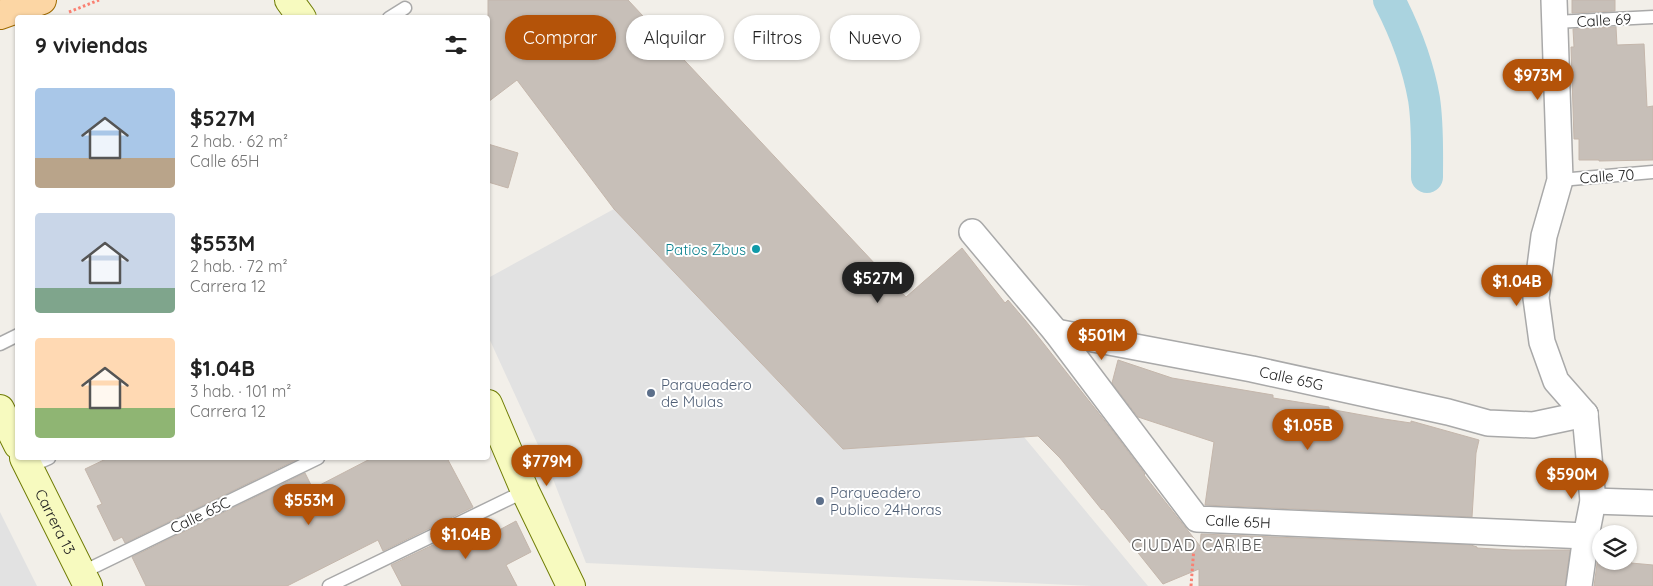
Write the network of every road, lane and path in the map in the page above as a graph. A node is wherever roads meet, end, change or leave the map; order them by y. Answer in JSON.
{"nodes":[{"id":1,"x":99,"y":0,"type":"edge"},
{"id":2,"x":289,"y":0,"type":"edge"},
{"id":3,"x":53,"y":7,"type":"edge"},
{"id":4,"x":405,"y":8,"type":"dead end"},
{"id":5,"x":1555,"y":11,"type":"edge"},
{"id":6,"x":0,"y":15,"type":"edge"},
{"id":7,"x":300,"y":15,"type":"edge"},
{"id":8,"x":394,"y":15,"type":"edge"},
{"id":9,"x":1653,"y":17,"type":"edge"},
{"id":10,"x":1653,"y":172,"type":"edge"},
{"id":11,"x":1560,"y":180,"type":"junction"},
{"id":12,"x":972,"y":232,"type":"dead end"},
{"id":13,"x":1056,"y":332,"type":"junction"},
{"id":14,"x":15,"y":336,"type":"edge"},
{"id":15,"x":0,"y":344,"type":"edge"},
{"id":16,"x":490,"y":409,"type":"edge"},
{"id":17,"x":0,"y":410,"type":"edge"},
{"id":18,"x":1585,"y":414,"type":"junction"},
{"id":19,"x":15,"y":434,"type":"edge"},
{"id":20,"x":31,"y":460,"type":"edge"},
{"id":21,"x":314,"y":460,"type":"edge"},
{"id":22,"x":525,"y":491,"type":"junction"},
{"id":23,"x":1593,"y":501,"type":"junction"},
{"id":24,"x":1653,"y":503,"type":"edge"},
{"id":25,"x":1197,"y":519,"type":"junction"},
{"id":26,"x":1586,"y":536,"type":"junction"},
{"id":27,"x":85,"y":580,"type":"edge"},
{"id":28,"x":329,"y":586,"type":"edge"},
{"id":29,"x":571,"y":586,"type":"edge"},
{"id":30,"x":1191,"y":586,"type":"edge"},
{"id":31,"x":1579,"y":586,"type":"edge"}],
"edges":[{"from":1,"to":3,"type":"path"},
{"from":2,"to":7,"type":"main road"},
{"from":3,"to":6,"type":"main road"},
{"from":4,"to":8,"type":"lane"},
{"from":5,"to":9,"type":"lane","name":"Calle 69"},
{"from":5,"to":11,"type":"street"},
{"from":10,"to":11,"type":"lane","name":"Calle 70"},
{"from":11,"to":18,"type":"street"},
{"from":12,"to":13,"type":"street","name":"Calle 65H"},
{"from":13,"to":18,"type":"street","name":"Calle 65G"},
{"from":13,"to":25,"type":"street","name":"Calle 65H"},
{"from":14,"to":15,"type":"lane"},
{"from":16,"to":22,"type":"main road"},
{"from":17,"to":19,"type":"main road","name":"Carrera 13"},
{"from":18,"to":23,"type":"street"},
{"from":20,"to":27,"type":"main road","name":"Carrera 13"},
{"from":21,"to":27,"type":"lane","name":"Calle 65C"},
{"from":22,"to":28,"type":"lane"},
{"from":22,"to":29,"type":"main road"},
{"from":23,"to":24,"type":"street"},
{"from":23,"to":26,"type":"street"},
{"from":25,"to":26,"type":"street","name":"Calle 65H"},
{"from":25,"to":30,"type":"path"},
{"from":26,"to":31,"type":"street"}]}
